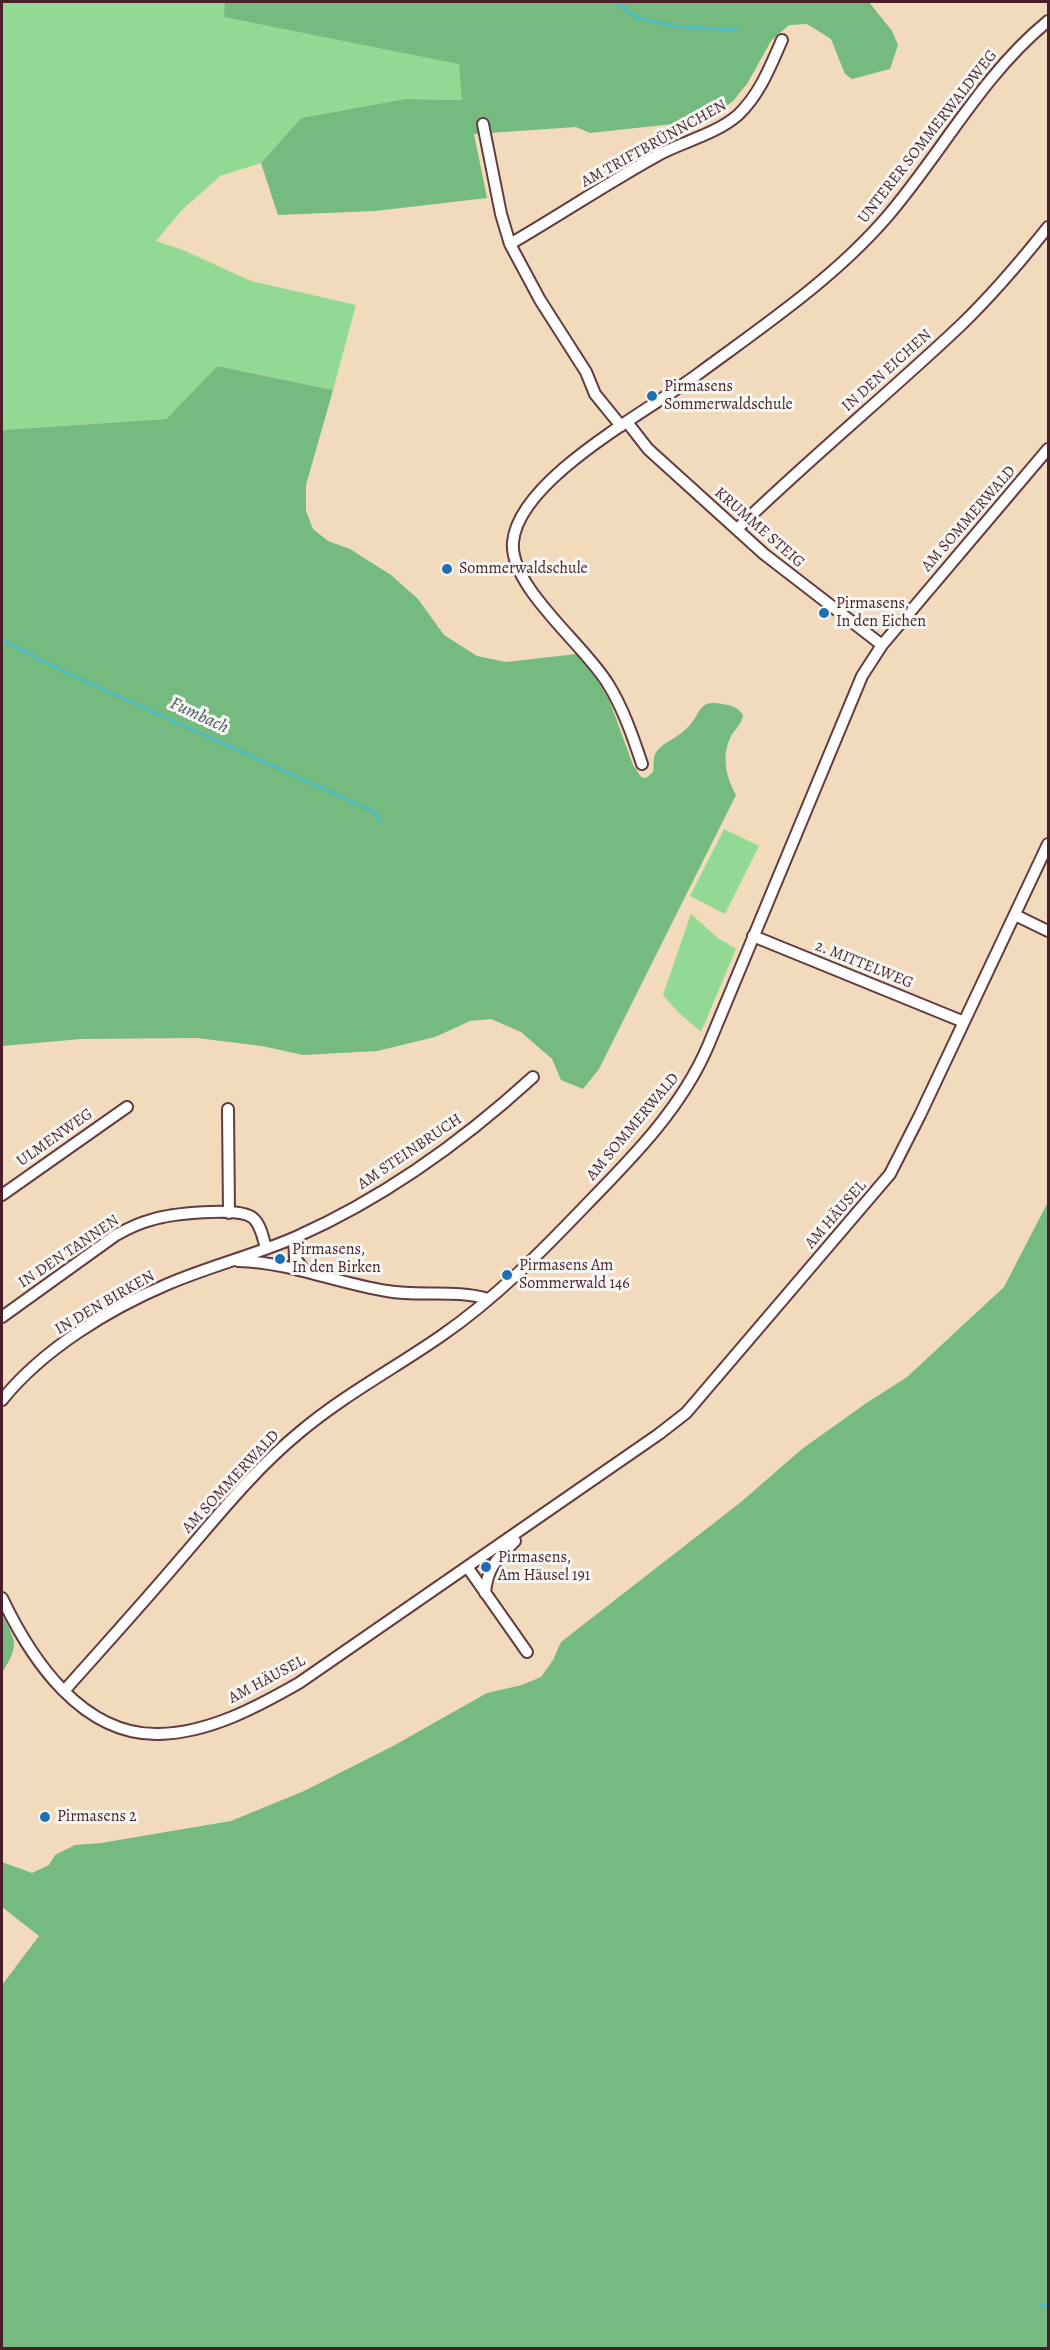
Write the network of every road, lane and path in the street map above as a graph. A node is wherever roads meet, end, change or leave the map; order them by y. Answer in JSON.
{"nodes":[{"id":1,"x":1048,"y":21,"type":"edge"},
{"id":2,"x":782,"y":40,"type":"dead end"},
{"id":3,"x":483,"y":124,"type":"dead end"},
{"id":4,"x":1048,"y":227,"type":"edge"},
{"id":5,"x":510,"y":244,"type":"junction"},
{"id":6,"x":624,"y":424,"type":"junction"},
{"id":7,"x":1048,"y":449,"type":"edge"},
{"id":8,"x":737,"y":529,"type":"junction"},
{"id":9,"x":882,"y":645,"type":"junction"},
{"id":10,"x":642,"y":764,"type":"dead end"},
{"id":11,"x":1048,"y":844,"type":"edge"},
{"id":12,"x":1015,"y":915,"type":"junction"},
{"id":13,"x":1048,"y":932,"type":"edge"},
{"id":14,"x":753,"y":936,"type":"junction"},
{"id":15,"x":964,"y":1022,"type":"junction"},
{"id":16,"x":533,"y":1077,"type":"dead end"},
{"id":17,"x":128,"y":1107,"type":"dead end"},
{"id":18,"x":228,"y":1109,"type":"dead end"},
{"id":19,"x":2,"y":1195,"type":"edge"},
{"id":20,"x":230,"y":1213,"type":"junction"},
{"id":21,"x":294,"y":1238,"type":"junction"},
{"id":22,"x":266,"y":1248,"type":"junction"},
{"id":23,"x":229,"y":1261,"type":"junction"},
{"id":24,"x":304,"y":1270,"type":"junction"},
{"id":25,"x":488,"y":1299,"type":"junction"},
{"id":26,"x":2,"y":1317,"type":"edge"},
{"id":27,"x":2,"y":1400,"type":"edge"},
{"id":28,"x":536,"y":1520,"type":"junction"},
{"id":29,"x":468,"y":1568,"type":"junction"},
{"id":30,"x":485,"y":1593,"type":"junction"},
{"id":31,"x":2,"y":1598,"type":"edge"},
{"id":32,"x":527,"y":1652,"type":"dead end"},
{"id":33,"x":64,"y":1691,"type":"junction"}],
"edges":[{"from":1,"to":6,"type":"street","name":"UNTERER SOMMERWALDWEG"},
{"from":2,"to":5,"type":"street","name":"AM TRIFTBRÜNNCHEN"},
{"from":3,"to":5,"type":"street","name":"KRUMME STEIG"},
{"from":4,"to":8,"type":"street","name":"IN DEN EICHEN"},
{"from":5,"to":6,"type":"street","name":"KRUMME STEIG"},
{"from":6,"to":8,"type":"street","name":"KRUMME STEIG"},
{"from":6,"to":10,"type":"street","name":"UNTERER SOMMERWALDWEG"},
{"from":7,"to":9,"type":"street","name":"AM SOMMERWALD"},
{"from":8,"to":9,"type":"street","name":"KRUMME STEIG"},
{"from":9,"to":14,"type":"street","name":"AM SOMMERWALD"},
{"from":11,"to":12,"type":"street","name":"AM HÄUSEL"},
{"from":12,"to":13,"type":"street"},
{"from":12,"to":15,"type":"street","name":"AM HÄUSEL"},
{"from":14,"to":15,"type":"street","name":"2. MITTELWEG"},
{"from":14,"to":25,"type":"street","name":"AM SOMMERWALD"},
{"from":15,"to":28,"type":"street","name":"AM HÄUSEL"},
{"from":16,"to":21,"type":"street","name":"AM STEINBRUCH"},
{"from":17,"to":19,"type":"street","name":"ULMENWEG"},
{"from":18,"to":20,"type":"street"},
{"from":20,"to":22,"type":"street","name":"IN DEN TANNEN"},
{"from":20,"to":26,"type":"street","name":"IN DEN TANNEN"},
{"from":21,"to":22,"type":"street","name":"AM STEINBRUCH"},
{"from":21,"to":24,"type":"street"},
{"from":22,"to":23,"type":"street","name":"AM STEINBRUCH"},
{"from":23,"to":24,"type":"street","name":"IN DEN BIRKEN"},
{"from":23,"to":27,"type":"street","name":"IN DEN BIRKEN"},
{"from":24,"to":25,"type":"street","name":"IN DEN BIRKEN"},
{"from":25,"to":33,"type":"street","name":"AM SOMMERWALD"},
{"from":28,"to":29,"type":"street","name":"AM HÄUSEL"},
{"from":28,"to":30,"type":"street","name":"AM HÄUSEL"},
{"from":29,"to":30,"type":"street"},
{"from":29,"to":33,"type":"street","name":"AM HÄUSEL"},
{"from":30,"to":32,"type":"street"},
{"from":31,"to":33,"type":"street"}]}
